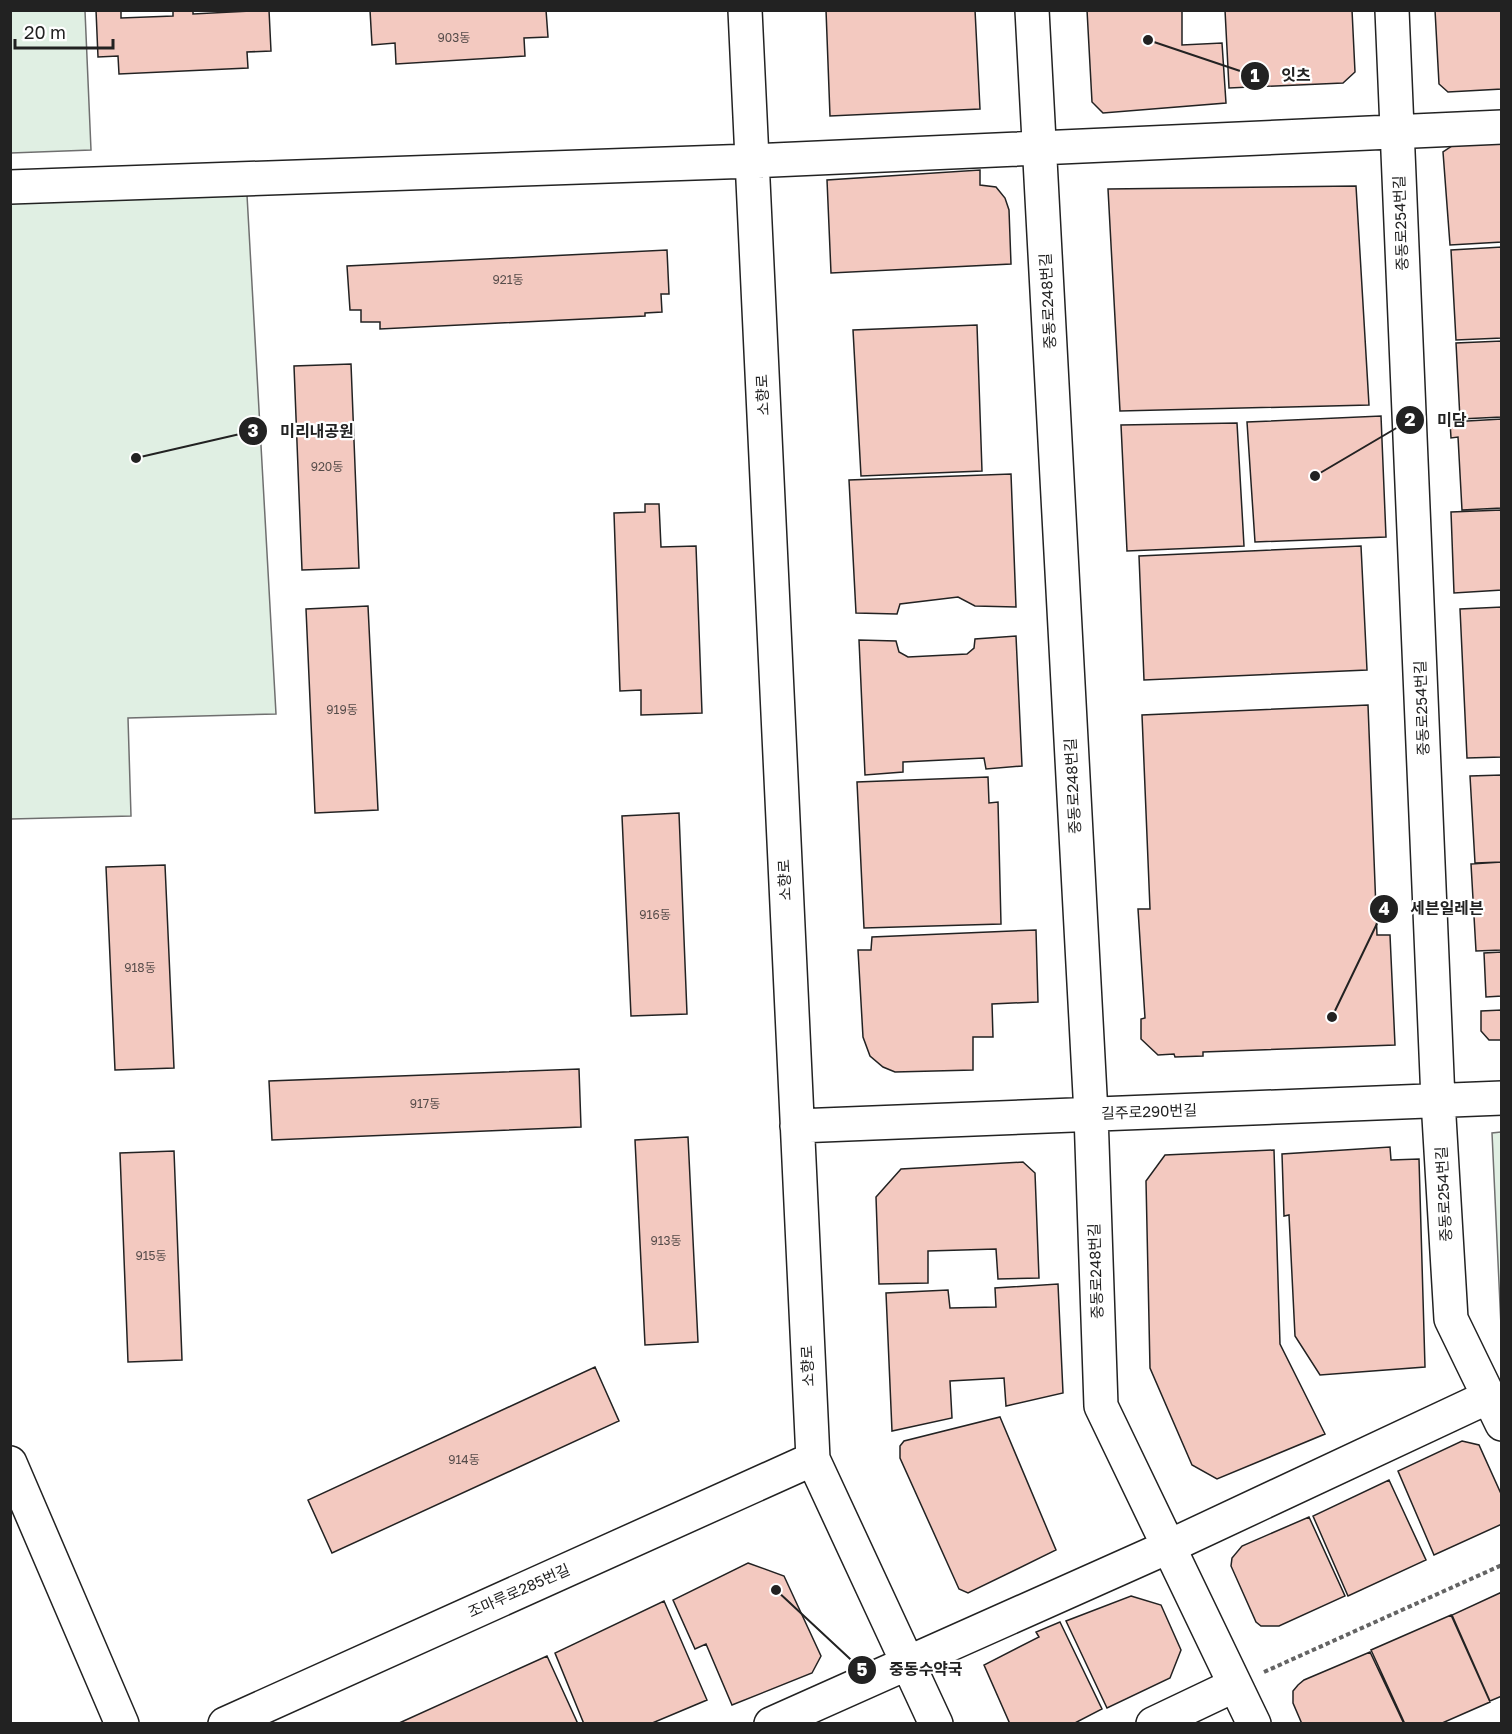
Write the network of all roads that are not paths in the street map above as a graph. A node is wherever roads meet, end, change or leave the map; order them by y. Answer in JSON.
{"nodes":[{"id":1,"x":745,"y":10,"type":"edge"},
{"id":2,"x":1032,"y":10,"type":"edge"},
{"id":3,"x":1392,"y":10,"type":"edge"},
{"id":4,"x":1502,"y":127,"type":"edge"},
{"id":5,"x":1398,"y":132,"type":"junction"},
{"id":6,"x":1040,"y":148,"type":"junction"},
{"id":7,"x":752,"y":161,"type":"junction"},
{"id":8,"x":10,"y":187,"type":"edge"},
{"id":9,"x":1502,"y":1098,"type":"edge"},
{"id":10,"x":1438,"y":1100,"type":"junction"},
{"id":11,"x":1091,"y":1114,"type":"junction"},
{"id":12,"x":797,"y":1126,"type":"junction"},
{"id":13,"x":1495,"y":1411,"type":"edge"},
{"id":14,"x":813,"y":1459,"type":"junction"},
{"id":15,"x":10,"y":1463,"type":"edge"},
{"id":16,"x":1170,"y":1546,"type":"junction"},
{"id":17,"x":907,"y":1662,"type":"junction"},
{"id":18,"x":1235,"y":1685,"type":"junction"},
{"id":19,"x":122,"y":1724,"type":"edge"},
{"id":20,"x":225,"y":1724,"type":"edge"},
{"id":21,"x":771,"y":1724,"type":"edge"},
{"id":22,"x":936,"y":1724,"type":"edge"},
{"id":23,"x":1153,"y":1724,"type":"edge"},
{"id":24,"x":1254,"y":1724,"type":"edge"}],
"edges":[{"from":1,"to":7,"type":"street","name":"소향로"},
{"from":2,"to":6,"type":"street","name":"중동로248번길"},
{"from":3,"to":5,"type":"street","name":"중동로254번길"},
{"from":4,"to":5,"type":"street"},
{"from":5,"to":6,"type":"street"},
{"from":5,"to":10,"type":"street","name":"중동로254번길"},
{"from":6,"to":7,"type":"street"},
{"from":6,"to":11,"type":"street","name":"중동로248번길"},
{"from":7,"to":8,"type":"street"},
{"from":7,"to":12,"type":"street","name":"소향로"},
{"from":9,"to":10,"type":"street","name":"길주로290번길"},
{"from":10,"to":11,"type":"street","name":"길주로290번길"},
{"from":10,"to":13,"type":"street","name":"중동로254번길"},
{"from":11,"to":12,"type":"street","name":"길주로290번길"},
{"from":11,"to":16,"type":"street","name":"중동로248번길"},
{"from":12,"to":14,"type":"street","name":"소향로"},
{"from":13,"to":16,"type":"street","name":"중동로254번길"},
{"from":14,"to":17,"type":"street","name":"소향로"},
{"from":14,"to":20,"type":"street","name":"조마루로285번길"},
{"from":15,"to":19,"type":"street"},
{"from":16,"to":17,"type":"street"},
{"from":16,"to":18,"type":"street","name":"중동로248번길"},
{"from":17,"to":21,"type":"street"},
{"from":17,"to":22,"type":"street","name":"소향로"},
{"from":18,"to":23,"type":"street"},
{"from":18,"to":24,"type":"street","name":"중동로248번길"}]}
